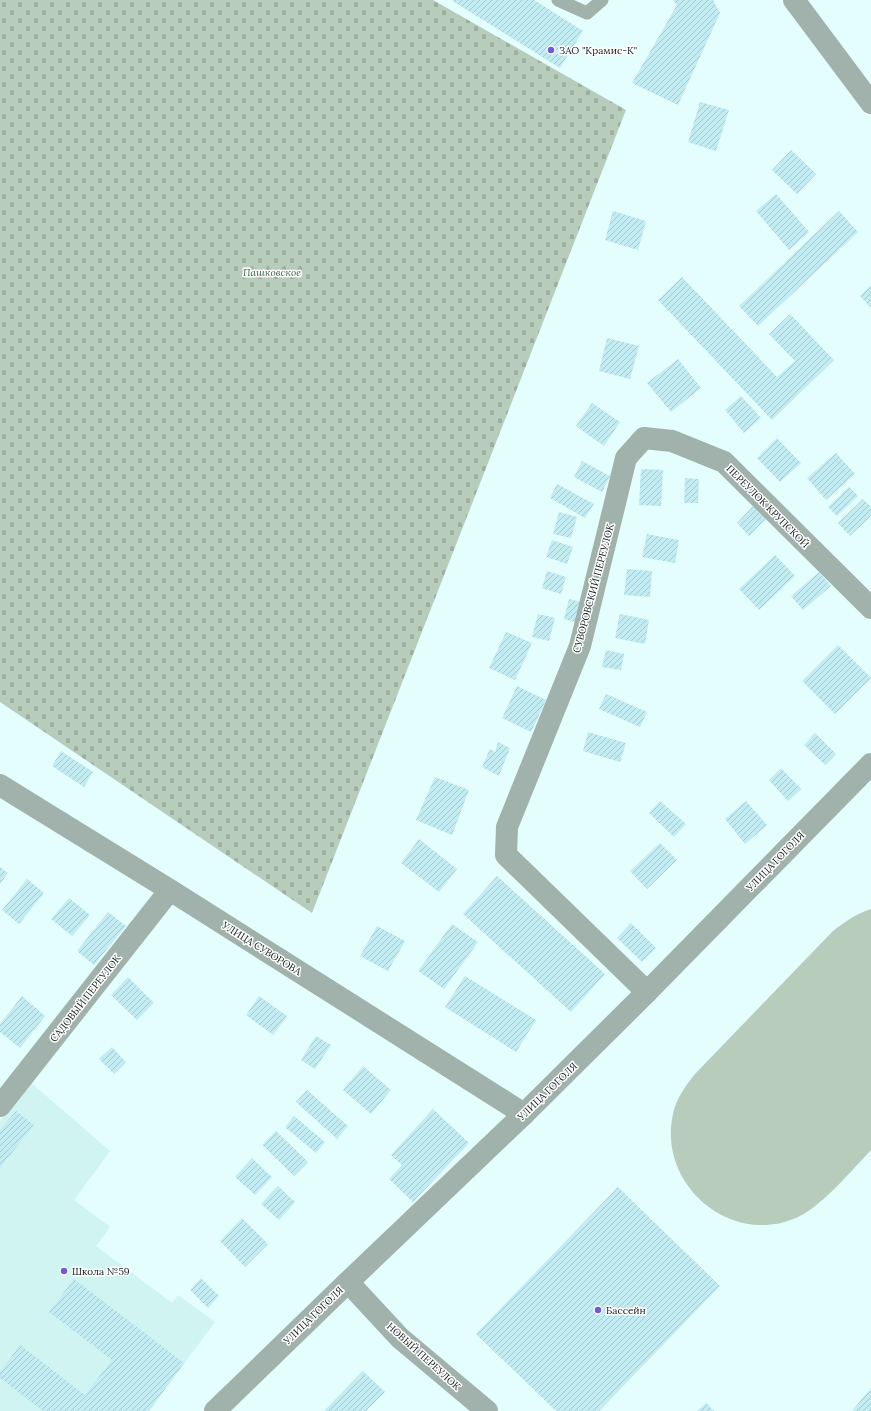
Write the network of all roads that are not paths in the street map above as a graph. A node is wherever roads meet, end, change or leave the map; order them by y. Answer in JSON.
{"nodes":[{"id":1,"x":558,"y":0,"type":"edge"},
{"id":2,"x":602,"y":0,"type":"edge"},
{"id":3,"x":794,"y":0,"type":"edge"},
{"id":4,"x":871,"y":103,"type":"edge"},
{"id":5,"x":644,"y":438,"type":"joint"},
{"id":6,"x":871,"y":608,"type":"edge"},
{"id":7,"x":871,"y":764,"type":"edge"},
{"id":8,"x":0,"y":785,"type":"edge"},
{"id":9,"x":170,"y":890,"type":"junction"},
{"id":10,"x":647,"y":992,"type":"junction"},
{"id":11,"x":0,"y":1106,"type":"edge"},
{"id":12,"x":524,"y":1114,"type":"junction"},
{"id":13,"x":348,"y":1282,"type":"junction"},
{"id":14,"x":216,"y":1411,"type":"edge"},
{"id":15,"x":487,"y":1411,"type":"edge"}],
"edges":[{"from":1,"to":2,"type":"lane"},
{"from":3,"to":4,"type":"street"},
{"from":5,"to":6,"type":"street","name":"ПЕРЕУЛОК КРУПСКОЙ"},
{"from":5,"to":10,"type":"street","name":"СУВОРОВСКИЙ ПЕРЕУЛОК"},
{"from":7,"to":10,"type":"street","name":"УЛИЦА ГОГОЛЯ"},
{"from":8,"to":9,"type":"street","name":"УЛИЦА СУВОРОВА"},
{"from":9,"to":11,"type":"street","name":"САДОВЫЙ ПЕРЕУЛОК"},
{"from":9,"to":12,"type":"street","name":"УЛИЦА СУВОРОВА"},
{"from":10,"to":12,"type":"street","name":"УЛИЦА ГОГОЛЯ"},
{"from":12,"to":13,"type":"street","name":"УЛИЦА ГОГОЛЯ"},
{"from":13,"to":14,"type":"street","name":"УЛИЦА ГОГОЛЯ"},
{"from":13,"to":15,"type":"street","name":"НОВЫЙ ПЕРЕУЛОК"}]}
